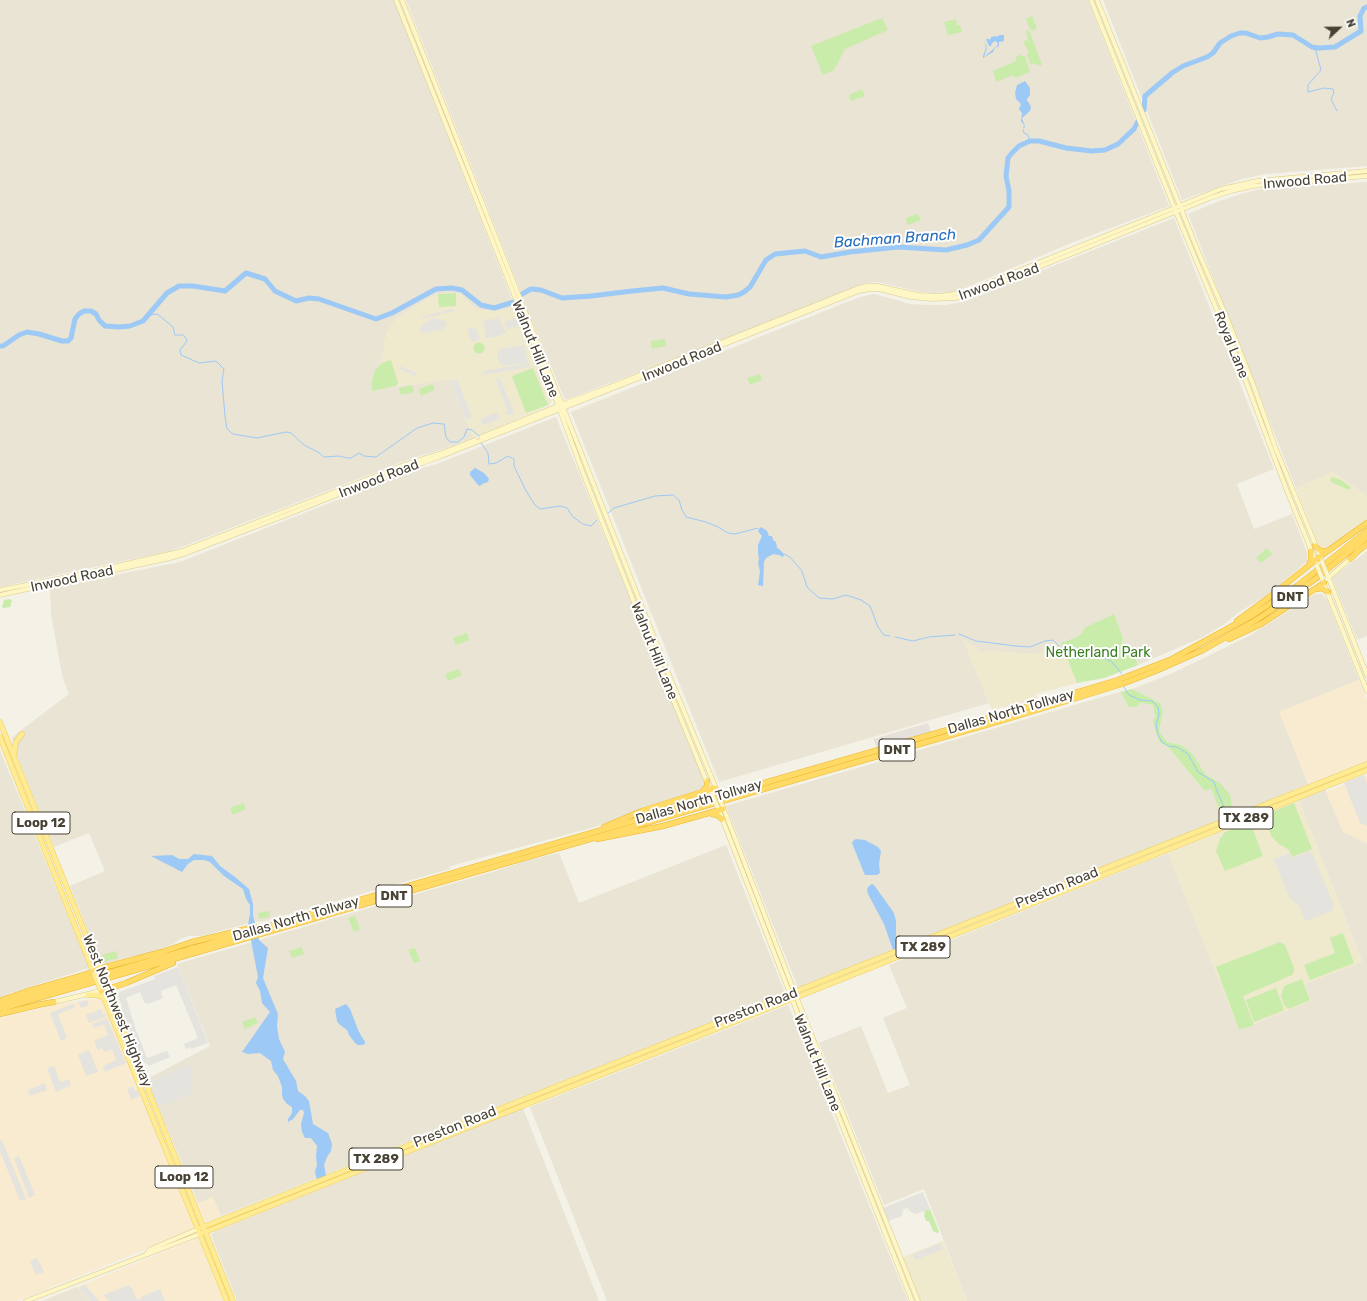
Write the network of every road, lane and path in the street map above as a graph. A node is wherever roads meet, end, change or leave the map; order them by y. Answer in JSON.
{"nodes":[{"id":1,"x":396,"y":0,"type":"edge"},
{"id":2,"x":402,"y":0,"type":"edge"},
{"id":3,"x":1091,"y":0,"type":"edge"},
{"id":4,"x":1097,"y":0,"type":"edge"},
{"id":5,"x":406,"y":11,"type":"junction"},
{"id":6,"x":401,"y":13,"type":"junction"},
{"id":7,"x":433,"y":79,"type":"junction"},
{"id":8,"x":428,"y":81,"type":"junction"},
{"id":9,"x":457,"y":140,"type":"junction"},
{"id":10,"x":452,"y":143,"type":"junction"},
{"id":11,"x":1161,"y":161,"type":"junction"},
{"id":12,"x":1156,"y":163,"type":"junction"},
{"id":13,"x":1367,"y":171,"type":"edge"},
{"id":14,"x":1367,"y":176,"type":"edge"},
{"id":15,"x":1179,"y":205,"type":"junction"},
{"id":16,"x":1174,"y":207,"type":"junction"},
{"id":17,"x":1181,"y":210,"type":"junction"},
{"id":18,"x":1176,"y":212,"type":"junction"},
{"id":19,"x":1096,"y":238,"type":"junction"},
{"id":20,"x":1098,"y":244,"type":"junction"},
{"id":21,"x":1205,"y":269,"type":"junction"},
{"id":22,"x":1200,"y":271,"type":"junction"},
{"id":23,"x":932,"y":298,"type":"junction"},
{"id":24,"x":1239,"y":348,"type":"junction"},
{"id":25,"x":1234,"y":350,"type":"junction"},
{"id":26,"x":545,"y":360,"type":"junction"},
{"id":27,"x":540,"y":362,"type":"junction"},
{"id":28,"x":561,"y":407,"type":"junction"},
{"id":29,"x":1263,"y":412,"type":"junction"},
{"id":30,"x":1258,"y":414,"type":"junction"},
{"id":31,"x":1292,"y":489,"type":"junction"},
{"id":32,"x":1287,"y":491,"type":"junction"},
{"id":33,"x":1304,"y":518,"type":"junction"},
{"id":34,"x":1298,"y":520,"type":"junction"},
{"id":35,"x":1367,"y":523,"type":"edge"},
{"id":36,"x":1367,"y":531,"type":"edge"},
{"id":37,"x":1367,"y":537,"type":"edge"},
{"id":38,"x":1367,"y":544,"type":"edge"},
{"id":39,"x":1316,"y":546,"type":"junction"},
{"id":40,"x":1329,"y":550,"type":"junction"},
{"id":41,"x":1311,"y":551,"type":"junction"},
{"id":42,"x":1321,"y":559,"type":"junction"},
{"id":43,"x":1350,"y":559,"type":"joint"},
{"id":44,"x":137,"y":563,"type":"junction"},
{"id":45,"x":1316,"y":563,"type":"junction"},
{"id":46,"x":1308,"y":566,"type":"junction"},
{"id":47,"x":1327,"y":576,"type":"junction"},
{"id":48,"x":1323,"y":580,"type":"junction"},
{"id":49,"x":1316,"y":589,"type":"junction"},
{"id":50,"x":0,"y":590,"type":"edge"},
{"id":51,"x":1328,"y":592,"type":"junction"},
{"id":52,"x":0,"y":595,"type":"edge"},
{"id":53,"x":1222,"y":633,"type":"junction"},
{"id":54,"x":1354,"y":643,"type":"junction"},
{"id":55,"x":1349,"y":645,"type":"junction"},
{"id":56,"x":1208,"y":648,"type":"junction"},
{"id":57,"x":1364,"y":668,"type":"junction"},
{"id":58,"x":1359,"y":670,"type":"junction"},
{"id":59,"x":1367,"y":675,"type":"edge"},
{"id":60,"x":1367,"y":691,"type":"edge"},
{"id":61,"x":0,"y":722,"type":"edge"},
{"id":62,"x":22,"y":734,"type":"dead end"},
{"id":63,"x":0,"y":737,"type":"edge"},
{"id":64,"x":14,"y":758,"type":"junction"},
{"id":65,"x":1367,"y":764,"type":"edge"},
{"id":66,"x":1367,"y":770,"type":"edge"},
{"id":67,"x":1347,"y":775,"type":"junction"},
{"id":68,"x":707,"y":781,"type":"junction"},
{"id":69,"x":714,"y":791,"type":"junction"},
{"id":70,"x":701,"y":792,"type":"junction"},
{"id":71,"x":720,"y":808,"type":"junction"},
{"id":72,"x":709,"y":814,"type":"junction"},
{"id":73,"x":722,"y":819,"type":"junction"},
{"id":74,"x":588,"y":834,"type":"junction"},
{"id":75,"x":582,"y":841,"type":"junction"},
{"id":76,"x":736,"y":843,"type":"junction"},
{"id":77,"x":731,"y":845,"type":"junction"},
{"id":78,"x":283,"y":922,"type":"junction"},
{"id":79,"x":191,"y":955,"type":"junction"},
{"id":80,"x":100,"y":970,"type":"junction"},
{"id":81,"x":94,"y":973,"type":"junction"},
{"id":82,"x":108,"y":988,"type":"junction"},
{"id":83,"x":101,"y":990,"type":"junction"},
{"id":84,"x":88,"y":995,"type":"junction"},
{"id":85,"x":793,"y":996,"type":"junction"},
{"id":86,"x":104,"y":997,"type":"junction"},
{"id":87,"x":0,"y":1002,"type":"edge"},
{"id":88,"x":54,"y":1002,"type":"joint"},
{"id":89,"x":0,"y":1009,"type":"edge"},
{"id":90,"x":0,"y":1014,"type":"edge"},
{"id":91,"x":819,"y":1052,"type":"junction"},
{"id":92,"x":814,"y":1054,"type":"junction"},
{"id":93,"x":138,"y":1065,"type":"junction"},
{"id":94,"x":132,"y":1067,"type":"junction"},
{"id":95,"x":836,"y":1094,"type":"junction"},
{"id":96,"x":830,"y":1096,"type":"junction"},
{"id":97,"x":166,"y":1147,"type":"junction"},
{"id":98,"x":181,"y":1172,"type":"junction"},
{"id":99,"x":885,"y":1219,"type":"junction"},
{"id":100,"x":880,"y":1221,"type":"junction"},
{"id":101,"x":204,"y":1229,"type":"junction"},
{"id":102,"x":199,"y":1231,"type":"junction"},
{"id":103,"x":26,"y":1301,"type":"edge"},
{"id":104,"x":227,"y":1301,"type":"edge"},
{"id":105,"x":233,"y":1301,"type":"edge"},
{"id":106,"x":912,"y":1301,"type":"edge"},
{"id":107,"x":918,"y":1301,"type":"edge"}],
"edges":[{"from":1,"to":6,"type":"main road","name":"Walnut Hill Lane"},
{"from":2,"to":5,"type":"main road"},
{"from":3,"to":12,"type":"main road","name":"Royal Lane"},
{"from":4,"to":11,"type":"main road","name":"Royal Lane"},
{"from":5,"to":6,"type":"main road"},
{"from":5,"to":7,"type":"main road"},
{"from":6,"to":8,"type":"main road","name":"Walnut Hill Lane"},
{"from":7,"to":8,"type":"main road"},
{"from":7,"to":9,"type":"main road"},
{"from":8,"to":10,"type":"main road","name":"Walnut Hill Lane"},
{"from":9,"to":10,"type":"main road"},
{"from":9,"to":26,"type":"main road","name":"Walnut Hill Lane"},
{"from":10,"to":27,"type":"main road","name":"Walnut Hill Lane"},
{"from":11,"to":12,"type":"main road"},
{"from":11,"to":15,"type":"main road","name":"Royal Lane"},
{"from":12,"to":16,"type":"main road","name":"Royal Lane"},
{"from":13,"to":15,"type":"main road","name":"Inwood Road"},
{"from":14,"to":17,"type":"main road","name":"Inwood Road"},
{"from":15,"to":16,"type":"main road","name":"Inwood Road"},
{"from":15,"to":17,"type":"main road","name":"Royal Lane"},
{"from":16,"to":18,"type":"main road","name":"Royal Lane"},
{"from":16,"to":19,"type":"main road","name":"Inwood Road"},
{"from":17,"to":18,"type":"main road","name":"Inwood Road"},
{"from":17,"to":21,"type":"main road","name":"Royal Lane"},
{"from":18,"to":20,"type":"main road","name":"Inwood Road"},
{"from":18,"to":22,"type":"main road","name":"Royal Lane"},
{"from":19,"to":20,"type":"main road"},
{"from":19,"to":23,"type":"main road","name":"Inwood Road"},
{"from":20,"to":23,"type":"main road","name":"Inwood Road"},
{"from":21,"to":22,"type":"main road"},
{"from":21,"to":24,"type":"main road","name":"Royal Lane"},
{"from":22,"to":25,"type":"main road","name":"Royal Lane"},
{"from":23,"to":28,"type":"main road","name":"Inwood Road"},
{"from":24,"to":25,"type":"main road"},
{"from":24,"to":29,"type":"main road","name":"Royal Lane"},
{"from":25,"to":30,"type":"main road","name":"Royal Lane"},
{"from":26,"to":27,"type":"main road"},
{"from":26,"to":28,"type":"main road","name":"Walnut Hill Lane"},
{"from":27,"to":28,"type":"main road","name":"Walnut Hill Lane"},
{"from":28,"to":44,"type":"main road","name":"Inwood Road"},
{"from":28,"to":68,"type":"main road","name":"Walnut Hill Lane"},
{"from":28,"to":69,"type":"main road","name":"Walnut Hill Lane"},
{"from":29,"to":30,"type":"main road"},
{"from":29,"to":31,"type":"main road","name":"Royal Lane"},
{"from":30,"to":32,"type":"main road","name":"Royal Lane"},
{"from":31,"to":32,"type":"main road"},
{"from":31,"to":33,"type":"main road","name":"Royal Lane"},
{"from":32,"to":34,"type":"main road","name":"Royal Lane"},
{"from":33,"to":34,"type":"main road"},
{"from":33,"to":39,"type":"main road","name":"Royal Lane"},
{"from":34,"to":41,"type":"main road","name":"Royal Lane"},
{"from":35,"to":40,"type":"highway"},
{"from":36,"to":53,"type":"highway","name":"Dallas North Tollway","number":"DNT"},
{"from":37,"to":56,"type":"highway","name":"Dallas North Tollway","number":"DNT"},
{"from":38,"to":43,"type":"highway"},
{"from":39,"to":40,"type":"highway"},
{"from":39,"to":42,"type":"main road","name":"Royal Lane"},
{"from":40,"to":42,"type":"highway"},
{"from":41,"to":45,"type":"main road","name":"Royal Lane"},
{"from":41,"to":46,"type":"highway"},
{"from":42,"to":45,"type":"highway"},
{"from":42,"to":47,"type":"main road","name":"Royal Lane","bridge":true},
{"from":43,"to":47,"type":"main road"},
{"from":44,"to":50,"type":"main road","name":"Inwood Road"},
{"from":44,"to":52,"type":"main road","name":"Inwood Road"},
{"from":45,"to":46,"type":"highway"},
{"from":45,"to":48,"type":"main road","name":"Royal Lane","bridge":true},
{"from":46,"to":53,"type":"highway"},
{"from":47,"to":48,"type":"main road"},
{"from":47,"to":54,"type":"main road","name":"Royal Lane"},
{"from":48,"to":49,"type":"highway"},
{"from":48,"to":51,"type":"main road","name":"Royal Lane"},
{"from":49,"to":51,"type":"highway"},
{"from":49,"to":56,"type":"highway"},
{"from":51,"to":55,"type":"main road","name":"Royal Lane"},
{"from":53,"to":74,"type":"highway","name":"Dallas North Tollway","number":"DNT"},
{"from":54,"to":55,"type":"main road"},
{"from":54,"to":57,"type":"main road","name":"Royal Lane"},
{"from":55,"to":58,"type":"main road","name":"Royal Lane"},
{"from":56,"to":75,"type":"highway","name":"Dallas North Tollway","number":"DNT"},
{"from":57,"to":58,"type":"main road"},
{"from":57,"to":59,"type":"main road","name":"Royal Lane"},
{"from":58,"to":60,"type":"main road","name":"Royal Lane"},
{"from":61,"to":64,"type":"main road","name":"West Northwest Highway","number":"Loop 12"},
{"from":62,"to":64,"type":"main road"},
{"from":63,"to":81,"type":"main road","name":"West Northwest Highway","number":"Loop 12"},
{"from":64,"to":80,"type":"main road","name":"West Northwest Highway","number":"Loop 12"},
{"from":65,"to":67,"type":"main road","name":"Preston Road","number":"TX 289"},
{"from":66,"to":67,"type":"main road","name":"Preston Road","number":"TX 289"},
{"from":67,"to":85,"type":"main road","name":"Preston Road","number":"TX 289"},
{"from":68,"to":69,"type":"main road","name":"Walnut Hill Lane"},
{"from":68,"to":70,"type":"highway"},
{"from":69,"to":70,"type":"highway"},
{"from":69,"to":71,"type":"main road","name":"Walnut Hill Lane","bridge":true},
{"from":70,"to":74,"type":"highway"},
{"from":71,"to":72,"type":"highway"},
{"from":71,"to":73,"type":"main road","name":"Walnut Hill Lane"},
{"from":71,"to":76,"type":"main road","name":"Walnut Hill Lane"},
{"from":72,"to":73,"type":"highway"},
{"from":72,"to":75,"type":"highway"},
{"from":73,"to":77,"type":"main road","name":"Walnut Hill Lane"},
{"from":74,"to":78,"type":"highway","name":"Dallas North Tollway","number":"DNT"},
{"from":75,"to":79,"type":"highway","name":"Dallas North Tollway","number":"DNT"},
{"from":76,"to":77,"type":"main road"},
{"from":76,"to":85,"type":"main road","name":"Walnut Hill Lane"},
{"from":77,"to":85,"type":"main road","name":"Walnut Hill Lane"},
{"from":78,"to":80,"type":"highway"},
{"from":78,"to":87,"type":"highway","name":"Dallas North Tollway","number":"DNT"},
{"from":79,"to":82,"type":"highway"},
{"from":79,"to":89,"type":"highway","name":"Dallas North Tollway","number":"DNT"},
{"from":80,"to":81,"type":"highway"},
{"from":80,"to":82,"type":"main road","name":"West Northwest Highway","number":"Loop 12","bridge":true},
{"from":81,"to":83,"type":"main road","name":"West Northwest Highway","number":"Loop 12","bridge":true},
{"from":81,"to":87,"type":"highway"},
{"from":82,"to":83,"type":"highway"},
{"from":82,"to":93,"type":"main road","name":"West Northwest Highway","number":"Loop 12"},
{"from":83,"to":84,"type":"main road"},
{"from":83,"to":86,"type":"main road","name":"West Northwest Highway","number":"Loop 12"},
{"from":84,"to":86,"type":"main road"},
{"from":84,"to":88,"type":"main road"},
{"from":85,"to":91,"type":"main road","name":"Walnut Hill Lane"},
{"from":85,"to":92,"type":"main road","name":"Walnut Hill Lane"},
{"from":85,"to":101,"type":"main road","name":"Preston Road","number":"TX 289"},
{"from":86,"to":94,"type":"main road","name":"West Northwest Highway","number":"Loop 12"},
{"from":88,"to":90,"type":"highway"},
{"from":91,"to":92,"type":"main road"},
{"from":91,"to":95,"type":"main road","name":"Walnut Hill Lane"},
{"from":92,"to":96,"type":"main road","name":"Walnut Hill Lane"},
{"from":93,"to":94,"type":"main road"},
{"from":93,"to":98,"type":"main road","name":"West Northwest Highway","number":"Loop 12"},
{"from":94,"to":97,"type":"main road","name":"West Northwest Highway","number":"Loop 12"},
{"from":95,"to":96,"type":"main road"},
{"from":95,"to":99,"type":"main road","name":"Walnut Hill Lane"},
{"from":96,"to":100,"type":"main road","name":"Walnut Hill Lane"},
{"from":97,"to":98,"type":"main road"},
{"from":97,"to":102,"type":"main road","name":"West Northwest Highway","number":"Loop 12"},
{"from":98,"to":101,"type":"main road","name":"West Northwest Highway","number":"Loop 12"},
{"from":99,"to":100,"type":"main road"},
{"from":99,"to":107,"type":"main road","name":"Walnut Hill Lane"},
{"from":100,"to":106,"type":"main road","name":"Walnut Hill Lane"},
{"from":101,"to":102,"type":"main road","name":"Preston Road","number":"TX 289"},
{"from":101,"to":105,"type":"main road","name":"West Northwest Highway","number":"Loop 12"},
{"from":102,"to":103,"type":"main road","name":"Preston Road"},
{"from":102,"to":104,"type":"main road","name":"West Northwest Highway","number":"Loop 12"}]}
